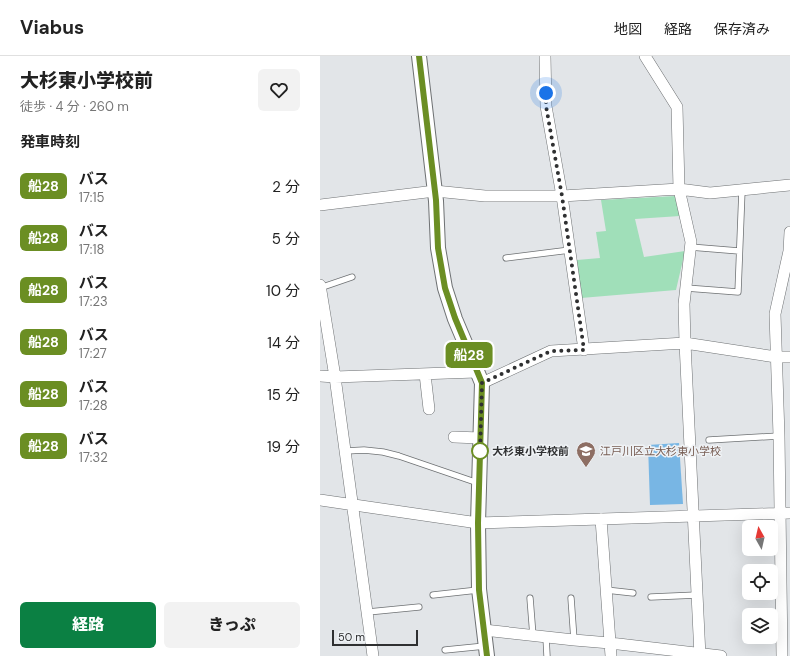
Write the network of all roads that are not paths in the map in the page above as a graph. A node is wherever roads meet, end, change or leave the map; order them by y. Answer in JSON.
{"nodes":[{"id":1,"x":419,"y":56,"type":"edge"},
{"id":2,"x":546,"y":56,"type":"edge"},
{"id":3,"x":645,"y":56,"type":"edge"},
{"id":4,"x":790,"y":185,"type":"edge"},
{"id":5,"x":679,"y":188,"type":"junction"},
{"id":6,"x":742,"y":190,"type":"junction"},
{"id":7,"x":435,"y":191,"type":"junction"},
{"id":8,"x":562,"y":196,"type":"junction"},
{"id":9,"x":320,"y":205,"type":"edge"},
{"id":10,"x":790,"y":232,"type":"edge"},
{"id":11,"x":690,"y":247,"type":"junction"},
{"id":12,"x":570,"y":250,"type":"junction"},
{"id":13,"x":739,"y":251,"type":"junction"},
{"id":14,"x":506,"y":258,"type":"dead end"},
{"id":15,"x":352,"y":277,"type":"dead end"},
{"id":16,"x":320,"y":287,"type":"edge"},
{"id":17,"x":686,"y":288,"type":"junction"},
{"id":18,"x":685,"y":342,"type":"junction"},
{"id":19,"x":584,"y":350,"type":"junction"},
{"id":20,"x":776,"y":357,"type":"junction"},
{"id":21,"x":790,"y":357,"type":"edge"},
{"id":22,"x":425,"y":374,"type":"junction"},
{"id":23,"x":320,"y":376,"type":"edge"},
{"id":24,"x":336,"y":377,"type":"junction"},
{"id":25,"x":479,"y":378,"type":"junction"},
{"id":26,"x":429,"y":409,"type":"dead end"},
{"id":27,"x":779,"y":436,"type":"junction"},
{"id":28,"x":454,"y":437,"type":"dead end"},
{"id":29,"x":480,"y":438,"type":"junction"},
{"id":30,"x":709,"y":440,"type":"dead end"},
{"id":31,"x":346,"y":451,"type":"junction"},
{"id":32,"x":480,"y":483,"type":"junction"},
{"id":33,"x":320,"y":500,"type":"edge"},
{"id":34,"x":354,"y":505,"type":"junction"},
{"id":35,"x":785,"y":513,"type":"edge"},
{"id":36,"x":692,"y":516,"type":"junction"},
{"id":37,"x":601,"y":519,"type":"junction"},
{"id":38,"x":478,"y":523,"type":"junction"},
{"id":39,"x":479,"y":590,"type":"junction"},
{"id":40,"x":606,"y":590,"type":"junction"},
{"id":41,"x":633,"y":593,"type":"dead end"},
{"id":42,"x":433,"y":595,"type":"dead end"},
{"id":43,"x":697,"y":595,"type":"junction"},
{"id":44,"x":651,"y":597,"type":"dead end"},
{"id":45,"x":530,"y":598,"type":"dead end"},
{"id":46,"x":571,"y":598,"type":"dead end"},
{"id":47,"x":419,"y":607,"type":"dead end"},
{"id":48,"x":368,"y":612,"type":"junction"},
{"id":49,"x":484,"y":630,"type":"junction"},
{"id":50,"x":533,"y":636,"type":"junction"},
{"id":51,"x":546,"y":637,"type":"junction"},
{"id":52,"x":574,"y":640,"type":"junction"},
{"id":53,"x":610,"y":643,"type":"junction"},
{"id":54,"x":445,"y":650,"type":"dead end"},
{"id":55,"x":486,"y":651,"type":"edge"},
{"id":56,"x":700,"y":655,"type":"edge"},
{"id":57,"x":373,"y":656,"type":"edge"},
{"id":58,"x":547,"y":656,"type":"edge"},
{"id":59,"x":611,"y":656,"type":"edge"},
{"id":60,"x":721,"y":656,"type":"edge"},
{"id":61,"x":782,"y":656,"type":"edge"}],
"edges":[{"from":1,"to":7,"type":"street"},
{"from":2,"to":8,"type":"street"},
{"from":3,"to":5,"type":"street"},
{"from":4,"to":6,"type":"street"},
{"from":5,"to":6,"type":"street"},
{"from":5,"to":8,"type":"street"},
{"from":5,"to":11,"type":"street"},
{"from":6,"to":13,"type":"lane"},
{"from":7,"to":8,"type":"street"},
{"from":7,"to":9,"type":"street"},
{"from":7,"to":25,"type":"street"},
{"from":8,"to":12,"type":"street"},
{"from":10,"to":20,"type":"street"},
{"from":11,"to":13,"type":"lane"},
{"from":11,"to":17,"type":"street"},
{"from":12,"to":14,"type":"lane"},
{"from":12,"to":19,"type":"street"},
{"from":13,"to":17,"type":"lane"},
{"from":15,"to":16,"type":"lane"},
{"from":16,"to":24,"type":"street"},
{"from":17,"to":18,"type":"street"},
{"from":18,"to":19,"type":"street"},
{"from":18,"to":20,"type":"street"},
{"from":18,"to":36,"type":"street"},
{"from":19,"to":25,"type":"street"},
{"from":20,"to":21,"type":"street"},
{"from":20,"to":27,"type":"street"},
{"from":22,"to":24,"type":"street"},
{"from":22,"to":25,"type":"street"},
{"from":22,"to":26,"type":"street"},
{"from":23,"to":24,"type":"street"},
{"from":24,"to":31,"type":"street"},
{"from":25,"to":29,"type":"street"},
{"from":27,"to":30,"type":"lane"},
{"from":27,"to":35,"type":"street"},
{"from":28,"to":29,"type":"street"},
{"from":29,"to":32,"type":"street"},
{"from":31,"to":32,"type":"lane"},
{"from":31,"to":34,"type":"street"},
{"from":32,"to":38,"type":"street"},
{"from":33,"to":34,"type":"street"},
{"from":34,"to":38,"type":"street"},
{"from":34,"to":48,"type":"street"},
{"from":35,"to":36,"type":"street"},
{"from":35,"to":61,"type":"street"},
{"from":36,"to":37,"type":"street"},
{"from":36,"to":43,"type":"street"},
{"from":37,"to":38,"type":"street"},
{"from":37,"to":40,"type":"street"},
{"from":38,"to":39,"type":"street"},
{"from":39,"to":42,"type":"lane"},
{"from":39,"to":49,"type":"street"},
{"from":40,"to":41,"type":"lane"},
{"from":40,"to":53,"type":"street"},
{"from":43,"to":44,"type":"lane"},
{"from":43,"to":56,"type":"street"},
{"from":45,"to":50,"type":"lane"},
{"from":46,"to":52,"type":"lane"},
{"from":47,"to":48,"type":"lane"},
{"from":48,"to":57,"type":"street"},
{"from":49,"to":50,"type":"street"},
{"from":49,"to":55,"type":"street"},
{"from":50,"to":51,"type":"street"},
{"from":51,"to":52,"type":"street"},
{"from":51,"to":58,"type":"lane"},
{"from":52,"to":53,"type":"street"},
{"from":53,"to":56,"type":"street"},
{"from":53,"to":59,"type":"street"},
{"from":54,"to":55,"type":"lane"},
{"from":56,"to":60,"type":"street"}]}
